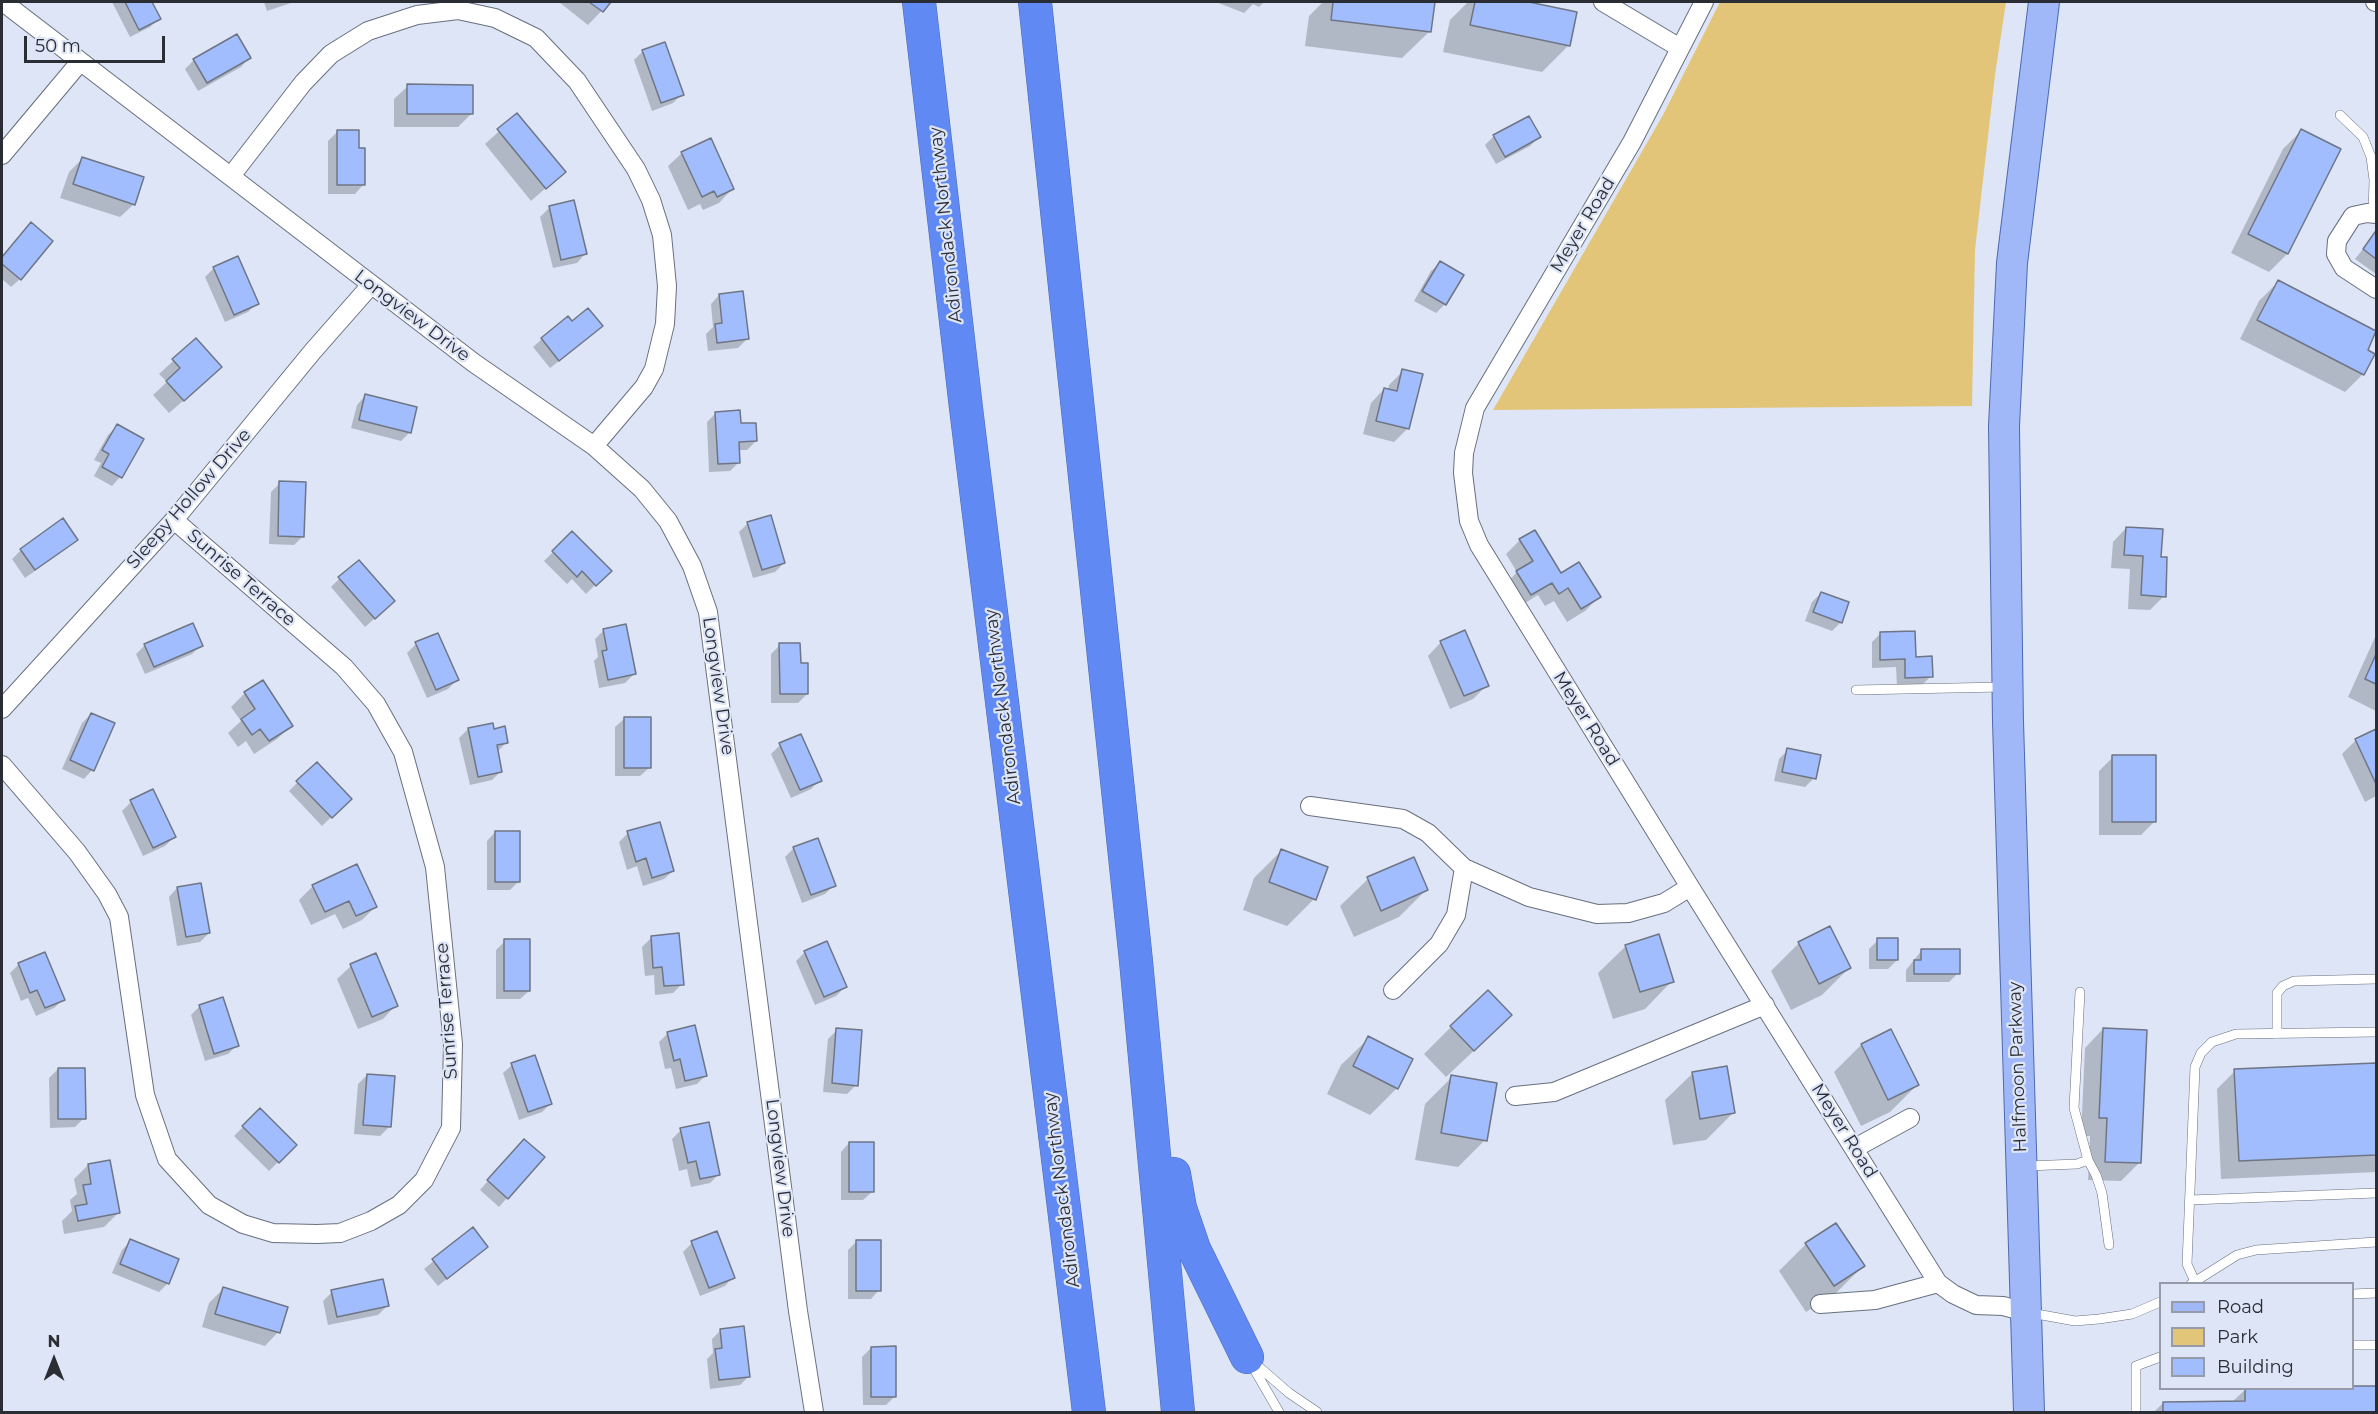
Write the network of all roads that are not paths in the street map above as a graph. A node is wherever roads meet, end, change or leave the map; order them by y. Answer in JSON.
{"nodes":[{"id":1,"x":3,"y":2,"type":"edge"},
{"id":2,"x":919,"y":2,"type":"edge"},
{"id":3,"x":1035,"y":2,"type":"edge"},
{"id":4,"x":1603,"y":2,"type":"edge"},
{"id":5,"x":1704,"y":2,"type":"edge"},
{"id":6,"x":2044,"y":2,"type":"edge"},
{"id":7,"x":1680,"y":48,"type":"junction"},
{"id":8,"x":80,"y":62,"type":"junction"},
{"id":9,"x":2340,"y":116,"type":"dead end"},
{"id":10,"x":2,"y":154,"type":"edge"},
{"id":11,"x":231,"y":176,"type":"junction"},
{"id":12,"x":2375,"y":214,"type":"edge"},
{"id":13,"x":371,"y":285,"type":"junction"},
{"id":14,"x":2376,"y":289,"type":"edge"},
{"id":15,"x":594,"y":446,"type":"junction"},
{"id":16,"x":174,"y":520,"type":"junction"},
{"id":17,"x":2008,"y":687,"type":"junction"},
{"id":18,"x":1856,"y":690,"type":"dead end"},
{"id":19,"x":2,"y":709,"type":"edge"},
{"id":20,"x":2,"y":765,"type":"edge"},
{"id":21,"x":1310,"y":806,"type":"dead end"},
{"id":22,"x":1464,"y":868,"type":"junction"},
{"id":23,"x":1690,"y":887,"type":"junction"},
{"id":24,"x":1136,"y":961,"type":"junction"},
{"id":25,"x":2376,"y":979,"type":"edge"},
{"id":26,"x":1393,"y":990,"type":"dead end"},
{"id":27,"x":2080,"y":992,"type":"dead end"},
{"id":28,"x":1766,"y":1005,"type":"junction"},
{"id":29,"x":2376,"y":1032,"type":"edge"},
{"id":30,"x":2277,"y":1034,"type":"junction"},
{"id":31,"x":1515,"y":1096,"type":"dead end"},
{"id":32,"x":1910,"y":1118,"type":"dead end"},
{"id":33,"x":1854,"y":1148,"type":"junction"},
{"id":34,"x":2088,"y":1160,"type":"junction"},
{"id":35,"x":2022,"y":1166,"type":"junction"},
{"id":36,"x":2376,"y":1193,"type":"edge"},
{"id":37,"x":2190,"y":1200,"type":"junction"},
{"id":38,"x":2376,"y":1242,"type":"edge"},
{"id":39,"x":2109,"y":1245,"type":"dead end"},
{"id":40,"x":2194,"y":1282,"type":"edge"},
{"id":41,"x":2196,"y":1282,"type":"edge"},
{"id":42,"x":1938,"y":1283,"type":"junction"},
{"id":43,"x":2376,"y":1293,"type":"edge"},
{"id":44,"x":2354,"y":1294,"type":"edge"},
{"id":45,"x":2159,"y":1302,"type":"edge"},
{"id":46,"x":1820,"y":1304,"type":"dead end"},
{"id":47,"x":2026,"y":1312,"type":"junction"},
{"id":48,"x":2354,"y":1345,"type":"edge"},
{"id":49,"x":2376,"y":1345,"type":"edge"},
{"id":50,"x":1247,"y":1358,"type":"junction"},
{"id":51,"x":2159,"y":1358,"type":"edge"},
{"id":52,"x":814,"y":1413,"type":"edge"},
{"id":53,"x":1089,"y":1413,"type":"edge"},
{"id":54,"x":1178,"y":1413,"type":"edge"},
{"id":55,"x":1279,"y":1413,"type":"edge"},
{"id":56,"x":1317,"y":1413,"type":"edge"},
{"id":57,"x":2028,"y":1413,"type":"edge"},
{"id":58,"x":2136,"y":1413,"type":"edge"}],
"edges":[{"from":1,"to":8,"type":"street","name":"Longview Drive"},
{"from":2,"to":53,"type":"highway","name":"Adirondack Northway"},
{"from":3,"to":24,"type":"highway"},
{"from":4,"to":7,"type":"street"},
{"from":5,"to":7,"type":"street","name":"Meyer Road"},
{"from":6,"to":17,"type":"main road","name":"Halfmoon Parkway"},
{"from":7,"to":23,"type":"street","name":"Meyer Road"},
{"from":8,"to":10,"type":"street"},
{"from":8,"to":11,"type":"street","name":"Longview Drive"},
{"from":9,"to":12,"type":"lane"},
{"from":11,"to":13,"type":"street","name":"Longview Drive"},
{"from":11,"to":15,"type":"street"},
{"from":12,"to":14,"type":"street"},
{"from":13,"to":15,"type":"street","name":"Longview Drive"},
{"from":13,"to":16,"type":"street","name":"Sleepy Hollow Drive"},
{"from":15,"to":52,"type":"street","name":"Longview Drive"},
{"from":16,"to":19,"type":"street","name":"Sleepy Hollow Drive"},
{"from":16,"to":20,"type":"street","name":"Sunrise Terrace"},
{"from":17,"to":18,"type":"lane"},
{"from":17,"to":35,"type":"main road","name":"Halfmoon Parkway"},
{"from":21,"to":22,"type":"street"},
{"from":22,"to":23,"type":"street"},
{"from":22,"to":26,"type":"street"},
{"from":23,"to":28,"type":"street","name":"Meyer Road"},
{"from":24,"to":50,"type":"highway"},
{"from":24,"to":54,"type":"highway"},
{"from":25,"to":30,"type":"lane"},
{"from":27,"to":34,"type":"lane"},
{"from":28,"to":31,"type":"street"},
{"from":28,"to":33,"type":"street","name":"Meyer Road"},
{"from":29,"to":30,"type":"lane"},
{"from":30,"to":37,"type":"lane"},
{"from":32,"to":33,"type":"street"},
{"from":33,"to":42,"type":"street","name":"Meyer Road"},
{"from":34,"to":35,"type":"lane"},
{"from":34,"to":39,"type":"lane"},
{"from":35,"to":47,"type":"main road","name":"Halfmoon Parkway"},
{"from":36,"to":37,"type":"lane"},
{"from":37,"to":40,"type":"lane"},
{"from":38,"to":41,"type":"lane"},
{"from":42,"to":46,"type":"street"},
{"from":42,"to":47,"type":"street","name":"Meyer Road"},
{"from":43,"to":44,"type":"lane"},
{"from":45,"to":47,"type":"lane"},
{"from":47,"to":57,"type":"main road","name":"Halfmoon Parkway"},
{"from":48,"to":49,"type":"lane"},
{"from":50,"to":55,"type":"lane"},
{"from":50,"to":56,"type":"lane"},
{"from":51,"to":58,"type":"lane"}]}
